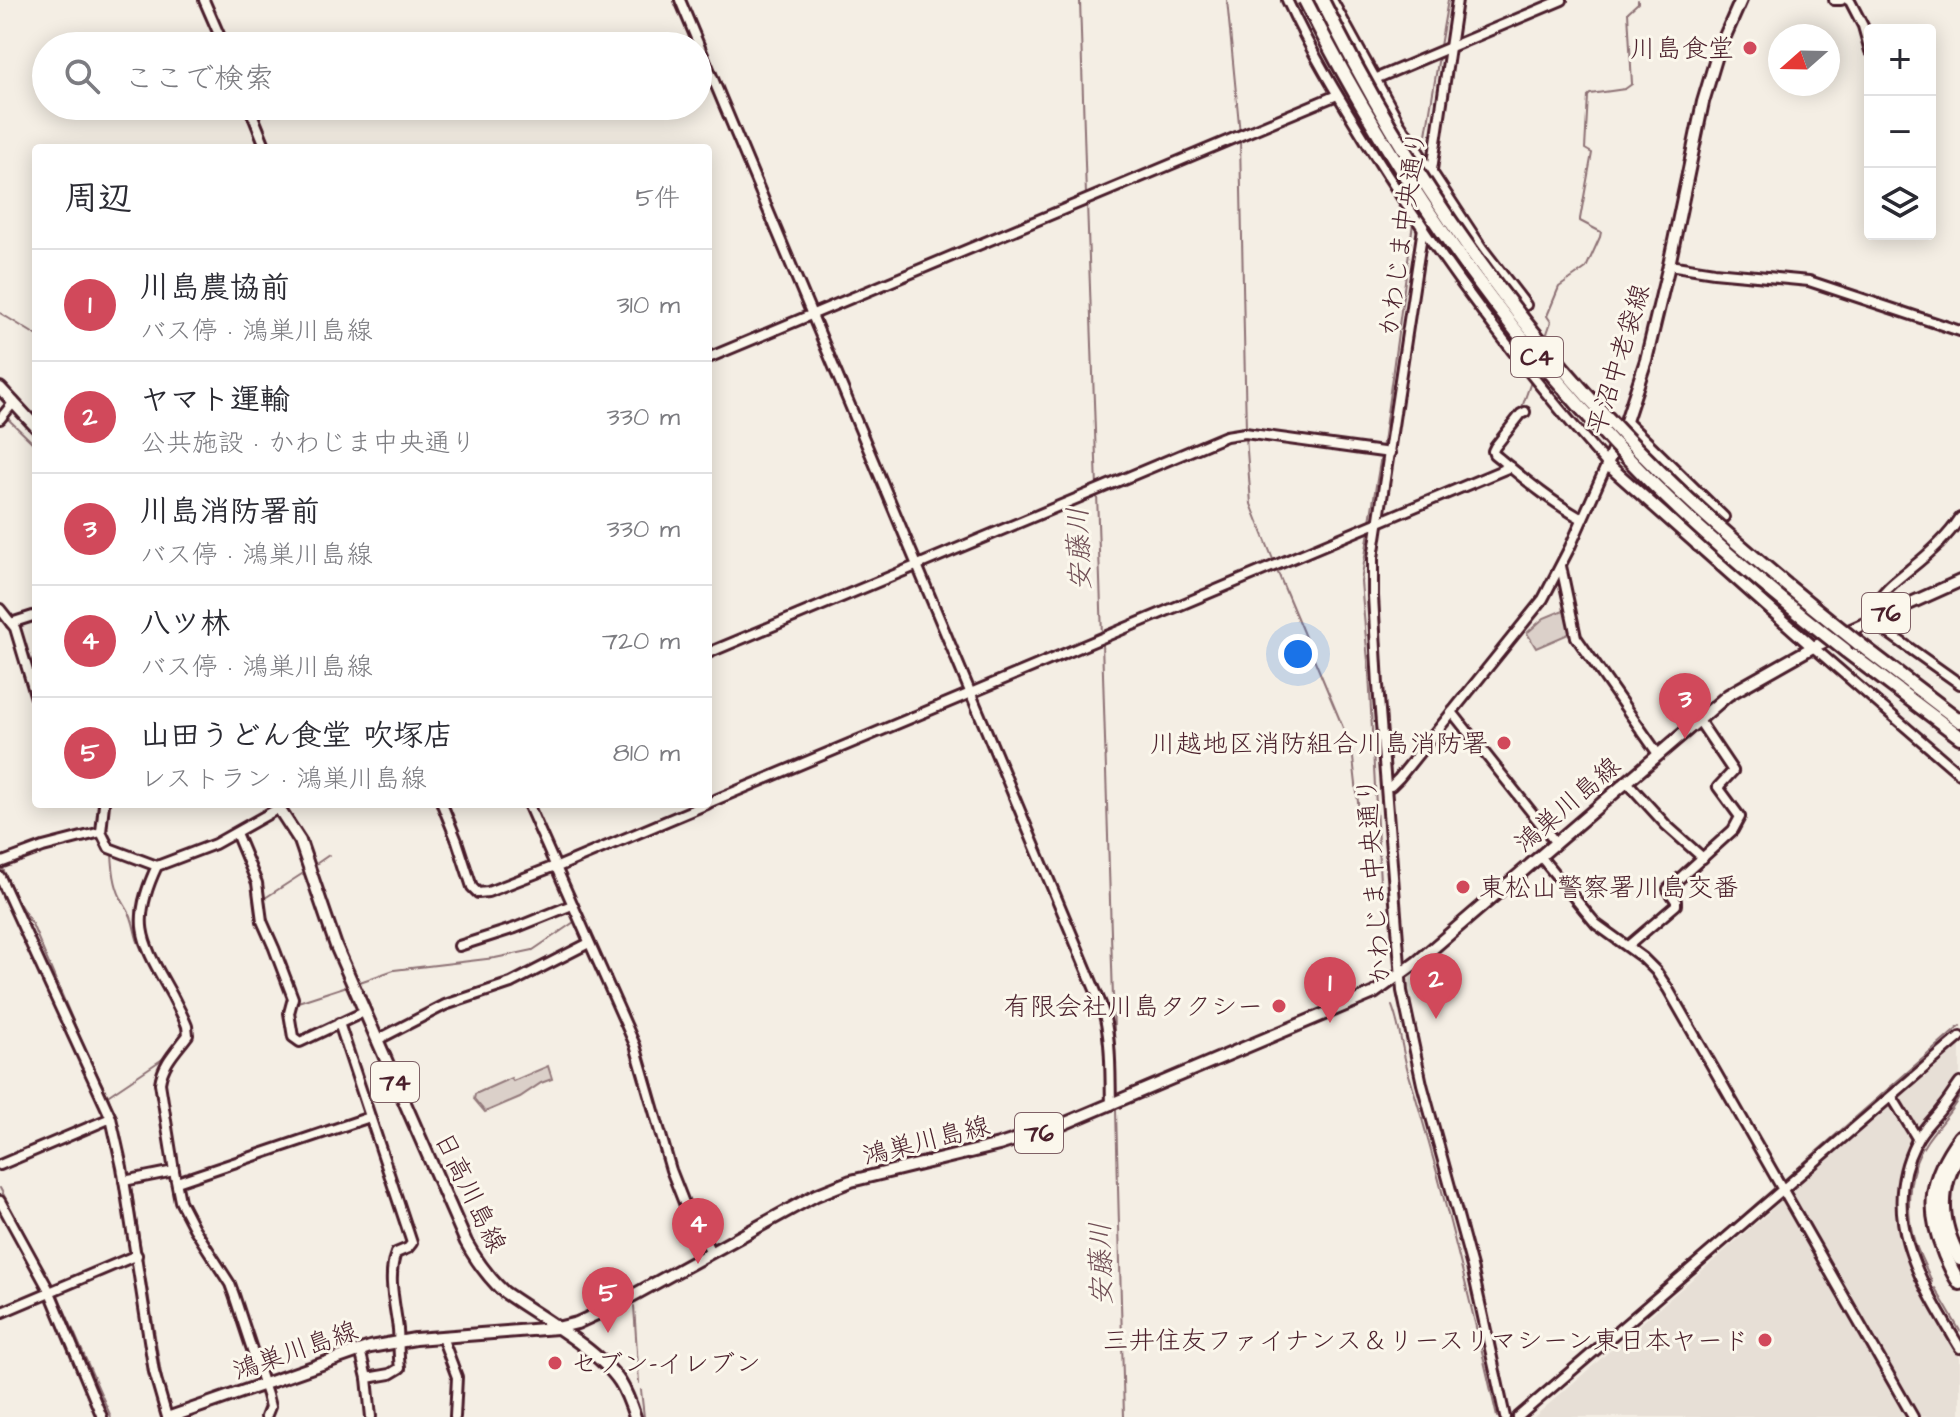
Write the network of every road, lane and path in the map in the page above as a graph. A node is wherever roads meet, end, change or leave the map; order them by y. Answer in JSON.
{"nodes":[{"id":1,"x":204,"y":0,"type":"edge"},
{"id":2,"x":680,"y":0,"type":"edge"},
{"id":3,"x":1287,"y":0,"type":"edge"},
{"id":4,"x":1305,"y":0,"type":"edge"},
{"id":5,"x":1322,"y":0,"type":"edge"},
{"id":6,"x":1332,"y":0,"type":"edge"},
{"id":7,"x":1457,"y":0,"type":"edge"},
{"id":8,"x":1562,"y":0,"type":"edge"},
{"id":9,"x":1741,"y":0,"type":"edge"},
{"id":10,"x":1834,"y":0,"type":"edge"},
{"id":11,"x":1841,"y":0,"type":"edge"},
{"id":12,"x":1848,"y":0,"type":"edge"},
{"id":13,"x":1864,"y":30,"type":"edge"},
{"id":14,"x":218,"y":32,"type":"edge"},
{"id":15,"x":693,"y":32,"type":"edge"},
{"id":16,"x":1450,"y":47,"type":"junction"},
{"id":17,"x":712,"y":77,"type":"edge"},
{"id":18,"x":1375,"y":79,"type":"junction"},
{"id":19,"x":1337,"y":95,"type":"junction"},
{"id":20,"x":255,"y":120,"type":"edge"},
{"id":21,"x":264,"y":144,"type":"edge"},
{"id":22,"x":1432,"y":170,"type":"junction"},
{"id":23,"x":1423,"y":231,"type":"junction"},
{"id":24,"x":1669,"y":265,"type":"junction"},
{"id":25,"x":811,"y":315,"type":"junction"},
{"id":26,"x":1494,"y":326,"type":"junction"},
{"id":27,"x":1960,"y":331,"type":"edge"},
{"id":28,"x":712,"y":356,"type":"edge"},
{"id":29,"x":0,"y":388,"type":"edge"},
{"id":30,"x":14,"y":402,"type":"junction"},
{"id":31,"x":1525,"y":412,"type":"dead end"},
{"id":32,"x":0,"y":419,"type":"edge"},
{"id":33,"x":1626,"y":421,"type":"junction"},
{"id":34,"x":32,"y":422,"type":"edge"},
{"id":35,"x":1390,"y":453,"type":"junction"},
{"id":36,"x":1607,"y":464,"type":"junction"},
{"id":37,"x":1510,"y":467,"type":"junction"},
{"id":38,"x":1960,"y":518,"type":"edge"},
{"id":39,"x":1582,"y":519,"type":"junction"},
{"id":40,"x":1379,"y":522,"type":"junction"},
{"id":41,"x":1697,"y":546,"type":"junction"},
{"id":42,"x":917,"y":565,"type":"junction"},
{"id":43,"x":1561,"y":566,"type":"junction"},
{"id":44,"x":1960,"y":581,"type":"edge"},
{"id":45,"x":0,"y":609,"type":"edge"},
{"id":46,"x":32,"y":616,"type":"edge"},
{"id":47,"x":1874,"y":619,"type":"junction"},
{"id":48,"x":11,"y":623,"type":"junction"},
{"id":49,"x":1813,"y":647,"type":"junction"},
{"id":50,"x":712,"y":651,"type":"edge"},
{"id":51,"x":1960,"y":684,"type":"edge"},
{"id":52,"x":32,"y":685,"type":"edge"},
{"id":53,"x":970,"y":693,"type":"junction"},
{"id":54,"x":1452,"y":712,"type":"junction"},
{"id":55,"x":1698,"y":719,"type":"junction"},
{"id":56,"x":1960,"y":719,"type":"edge"},
{"id":57,"x":1960,"y":737,"type":"edge"},
{"id":58,"x":1658,"y":754,"type":"junction"},
{"id":59,"x":1960,"y":774,"type":"edge"},
{"id":60,"x":1627,"y":782,"type":"junction"},
{"id":61,"x":1386,"y":786,"type":"junction"},
{"id":62,"x":712,"y":802,"type":"edge"},
{"id":63,"x":104,"y":808,"type":"edge"},
{"id":64,"x":275,"y":808,"type":"edge"},
{"id":65,"x":279,"y":808,"type":"edge"},
{"id":66,"x":444,"y":808,"type":"edge"},
{"id":67,"x":530,"y":808,"type":"edge"},
{"id":68,"x":697,"y":808,"type":"edge"},
{"id":69,"x":101,"y":832,"type":"junction"},
{"id":70,"x":236,"y":833,"type":"junction"},
{"id":71,"x":1556,"y":843,"type":"junction"},
{"id":72,"x":1540,"y":856,"type":"junction"},
{"id":73,"x":1703,"y":858,"type":"junction"},
{"id":74,"x":0,"y":863,"type":"edge"},
{"id":75,"x":157,"y":866,"type":"junction"},
{"id":76,"x":555,"y":867,"type":"junction"},
{"id":77,"x":0,"y":877,"type":"edge"},
{"id":78,"x":572,"y":905,"type":"junction"},
{"id":79,"x":589,"y":943,"type":"junction"},
{"id":80,"x":459,"y":946,"type":"dead end"},
{"id":81,"x":1628,"y":946,"type":"junction"},
{"id":82,"x":1400,"y":976,"type":"junction"},
{"id":83,"x":364,"y":1012,"type":"junction"},
{"id":84,"x":339,"y":1023,"type":"junction"},
{"id":85,"x":1960,"y":1037,"type":"edge"},
{"id":86,"x":377,"y":1040,"type":"junction"},
{"id":87,"x":1960,"y":1083,"type":"edge"},
{"id":88,"x":1892,"y":1097,"type":"junction"},
{"id":89,"x":1111,"y":1105,"type":"junction"},
{"id":90,"x":370,"y":1117,"type":"junction"},
{"id":91,"x":111,"y":1118,"type":"junction"},
{"id":92,"x":1960,"y":1137,"type":"edge"},
{"id":93,"x":1917,"y":1138,"type":"junction"},
{"id":94,"x":1960,"y":1153,"type":"edge"},
{"id":95,"x":0,"y":1165,"type":"edge"},
{"id":96,"x":174,"y":1171,"type":"junction"},
{"id":97,"x":124,"y":1181,"type":"junction"},
{"id":98,"x":177,"y":1182,"type":"junction"},
{"id":99,"x":1782,"y":1189,"type":"junction"},
{"id":100,"x":0,"y":1201,"type":"edge"},
{"id":101,"x":711,"y":1252,"type":"junction"},
{"id":102,"x":137,"y":1255,"type":"junction"},
{"id":103,"x":1960,"y":1259,"type":"edge"},
{"id":104,"x":1958,"y":1283,"type":"edge"},
{"id":105,"x":50,"y":1292,"type":"junction"},
{"id":106,"x":0,"y":1313,"type":"edge"},
{"id":107,"x":557,"y":1328,"type":"junction"},
{"id":108,"x":442,"y":1337,"type":"junction"},
{"id":109,"x":398,"y":1341,"type":"junction"},
{"id":110,"x":1960,"y":1348,"type":"edge"},
{"id":111,"x":360,"y":1350,"type":"junction"},
{"id":112,"x":367,"y":1378,"type":"junction"},
{"id":113,"x":262,"y":1384,"type":"junction"},
{"id":114,"x":102,"y":1417,"type":"edge"},
{"id":115,"x":169,"y":1417,"type":"edge"},
{"id":116,"x":266,"y":1417,"type":"edge"},
{"id":117,"x":371,"y":1417,"type":"edge"},
{"id":118,"x":455,"y":1417,"type":"edge"},
{"id":119,"x":635,"y":1417,"type":"edge"},
{"id":120,"x":1505,"y":1417,"type":"edge"},
{"id":121,"x":1518,"y":1417,"type":"edge"},
{"id":122,"x":1913,"y":1417,"type":"edge"}],
"edges":[{"from":1,"to":14,"type":"street"},
{"from":2,"to":15,"type":"street"},
{"from":3,"to":19,"type":"street"},
{"from":4,"to":57,"type":"highway","number":"C4","bridge":true},
{"from":5,"to":56,"type":"highway","number":"C4","bridge":true},
{"from":6,"to":18,"type":"street"},
{"from":7,"to":16,"type":"street","name":"かわじま中央通り"},
{"from":8,"to":16,"type":"street"},
{"from":9,"to":24,"type":"main road","name":"平沼中老袋線"},
{"from":10,"to":11,"type":"street"},
{"from":12,"to":13,"type":"street"},
{"from":16,"to":18,"type":"street"},
{"from":16,"to":22,"type":"street","name":"かわじま中央通り"},
{"from":17,"to":25,"type":"street"},
{"from":18,"to":22,"type":"street"},
{"from":19,"to":23,"type":"street"},
{"from":19,"to":25,"type":"street"},
{"from":20,"to":21,"type":"street"},
{"from":22,"to":23,"type":"street","name":"かわじま中央通り"},
{"from":22,"to":26,"type":"street"},
{"from":23,"to":26,"type":"street"},
{"from":23,"to":35,"type":"street","name":"かわじま中央通り"},
{"from":24,"to":27,"type":"street"},
{"from":24,"to":33,"type":"main road","name":"平沼中老袋線"},
{"from":25,"to":28,"type":"street"},
{"from":25,"to":42,"type":"street"},
{"from":26,"to":36,"type":"street"},
{"from":29,"to":30,"type":"main road"},
{"from":30,"to":32,"type":"street"},
{"from":30,"to":34,"type":"main road"},
{"from":31,"to":37,"type":"street"},
{"from":33,"to":36,"type":"main road","name":"平沼中老袋線"},
{"from":33,"to":41,"type":"street"},
{"from":35,"to":40,"type":"street","name":"かわじま中央通り"},
{"from":35,"to":42,"type":"street"},
{"from":36,"to":39,"type":"street"},
{"from":36,"to":41,"type":"main road","name":"平沼中老袋線"},
{"from":37,"to":39,"type":"street"},
{"from":37,"to":40,"type":"street"},
{"from":38,"to":47,"type":"street"},
{"from":39,"to":43,"type":"street"},
{"from":40,"to":53,"type":"street"},
{"from":40,"to":61,"type":"street","name":"かわじま中央通り"},
{"from":41,"to":49,"type":"main road","name":"平沼中老袋線"},
{"from":42,"to":50,"type":"street"},
{"from":42,"to":53,"type":"street"},
{"from":43,"to":54,"type":"street"},
{"from":43,"to":58,"type":"street"},
{"from":44,"to":47,"type":"main road","name":"鴻巣川島線","number":"76"},
{"from":45,"to":48,"type":"street"},
{"from":46,"to":48,"type":"street"},
{"from":47,"to":49,"type":"main road","name":"鴻巣川島線","number":"76"},
{"from":47,"to":51,"type":"street"},
{"from":48,"to":52,"type":"street"},
{"from":49,"to":55,"type":"main road","name":"鴻巣川島線","number":"76"},
{"from":49,"to":59,"type":"street"},
{"from":53,"to":62,"type":"street"},
{"from":53,"to":89,"type":"street"},
{"from":54,"to":61,"type":"street"},
{"from":54,"to":71,"type":"street"},
{"from":55,"to":58,"type":"main road","name":"鴻巣川島線","number":"76"},
{"from":55,"to":73,"type":"street"},
{"from":58,"to":60,"type":"main road","name":"鴻巣川島線","number":"76"},
{"from":60,"to":71,"type":"main road","name":"鴻巣川島線","number":"76"},
{"from":60,"to":73,"type":"street"},
{"from":61,"to":82,"type":"street","name":"かわじま中央通り"},
{"from":63,"to":69,"type":"street"},
{"from":64,"to":70,"type":"street"},
{"from":65,"to":83,"type":"main road","name":"日高川島線","number":"74"},
{"from":66,"to":76,"type":"street"},
{"from":67,"to":76,"type":"street"},
{"from":68,"to":76,"type":"street"},
{"from":69,"to":74,"type":"street"},
{"from":69,"to":75,"type":"street"},
{"from":70,"to":75,"type":"street"},
{"from":70,"to":84,"type":"street"},
{"from":71,"to":72,"type":"main road","name":"鴻巣川島線","number":"76"},
{"from":72,"to":81,"type":"street"},
{"from":72,"to":82,"type":"main road","name":"鴻巣川島線","number":"76"},
{"from":73,"to":81,"type":"street"},
{"from":75,"to":96,"type":"street"},
{"from":76,"to":78,"type":"street"},
{"from":77,"to":91,"type":"street"},
{"from":78,"to":79,"type":"street"},
{"from":78,"to":80,"type":"street"},
{"from":79,"to":86,"type":"street"},
{"from":79,"to":101,"type":"street"},
{"from":81,"to":99,"type":"street"},
{"from":82,"to":89,"type":"main road","name":"鴻巣川島線","number":"76"},
{"from":82,"to":120,"type":"street","name":"かわじま中央通り"},
{"from":83,"to":84,"type":"street"},
{"from":83,"to":86,"type":"main road","name":"日高川島線","number":"74"},
{"from":84,"to":90,"type":"street"},
{"from":85,"to":88,"type":"street"},
{"from":86,"to":107,"type":"main road","name":"日高川島線","number":"74"},
{"from":87,"to":93,"type":"street"},
{"from":88,"to":93,"type":"street"},
{"from":88,"to":99,"type":"street"},
{"from":89,"to":101,"type":"main road","name":"鴻巣川島線","number":"76"},
{"from":90,"to":98,"type":"street"},
{"from":90,"to":109,"type":"street"},
{"from":91,"to":95,"type":"street"},
{"from":91,"to":97,"type":"street"},
{"from":92,"to":104,"type":"highway"},
{"from":93,"to":110,"type":"street"},
{"from":94,"to":103,"type":"highway"},
{"from":96,"to":97,"type":"street"},
{"from":96,"to":98,"type":"street"},
{"from":97,"to":102,"type":"street"},
{"from":98,"to":113,"type":"street"},
{"from":99,"to":121,"type":"street"},
{"from":99,"to":122,"type":"street"},
{"from":100,"to":105,"type":"street"},
{"from":101,"to":107,"type":"main road","name":"鴻巣川島線","number":"76"},
{"from":102,"to":105,"type":"street"},
{"from":102,"to":115,"type":"street"},
{"from":105,"to":106,"type":"street"},
{"from":105,"to":114,"type":"street"},
{"from":107,"to":108,"type":"main road","name":"鴻巣川島線","number":"76"},
{"from":107,"to":119,"type":"main road","name":"日高川島線","number":"74"},
{"from":108,"to":109,"type":"main road","name":"鴻巣川島線","number":"76"},
{"from":108,"to":118,"type":"street"},
{"from":109,"to":111,"type":"main road","name":"鴻巣川島線","number":"76"},
{"from":109,"to":112,"type":"street"},
{"from":111,"to":112,"type":"street"},
{"from":111,"to":113,"type":"main road","name":"鴻巣川島線","number":"76"},
{"from":112,"to":117,"type":"street"},
{"from":113,"to":115,"type":"main road","name":"鴻巣川島線","number":"76"},
{"from":113,"to":116,"type":"street"}]}
